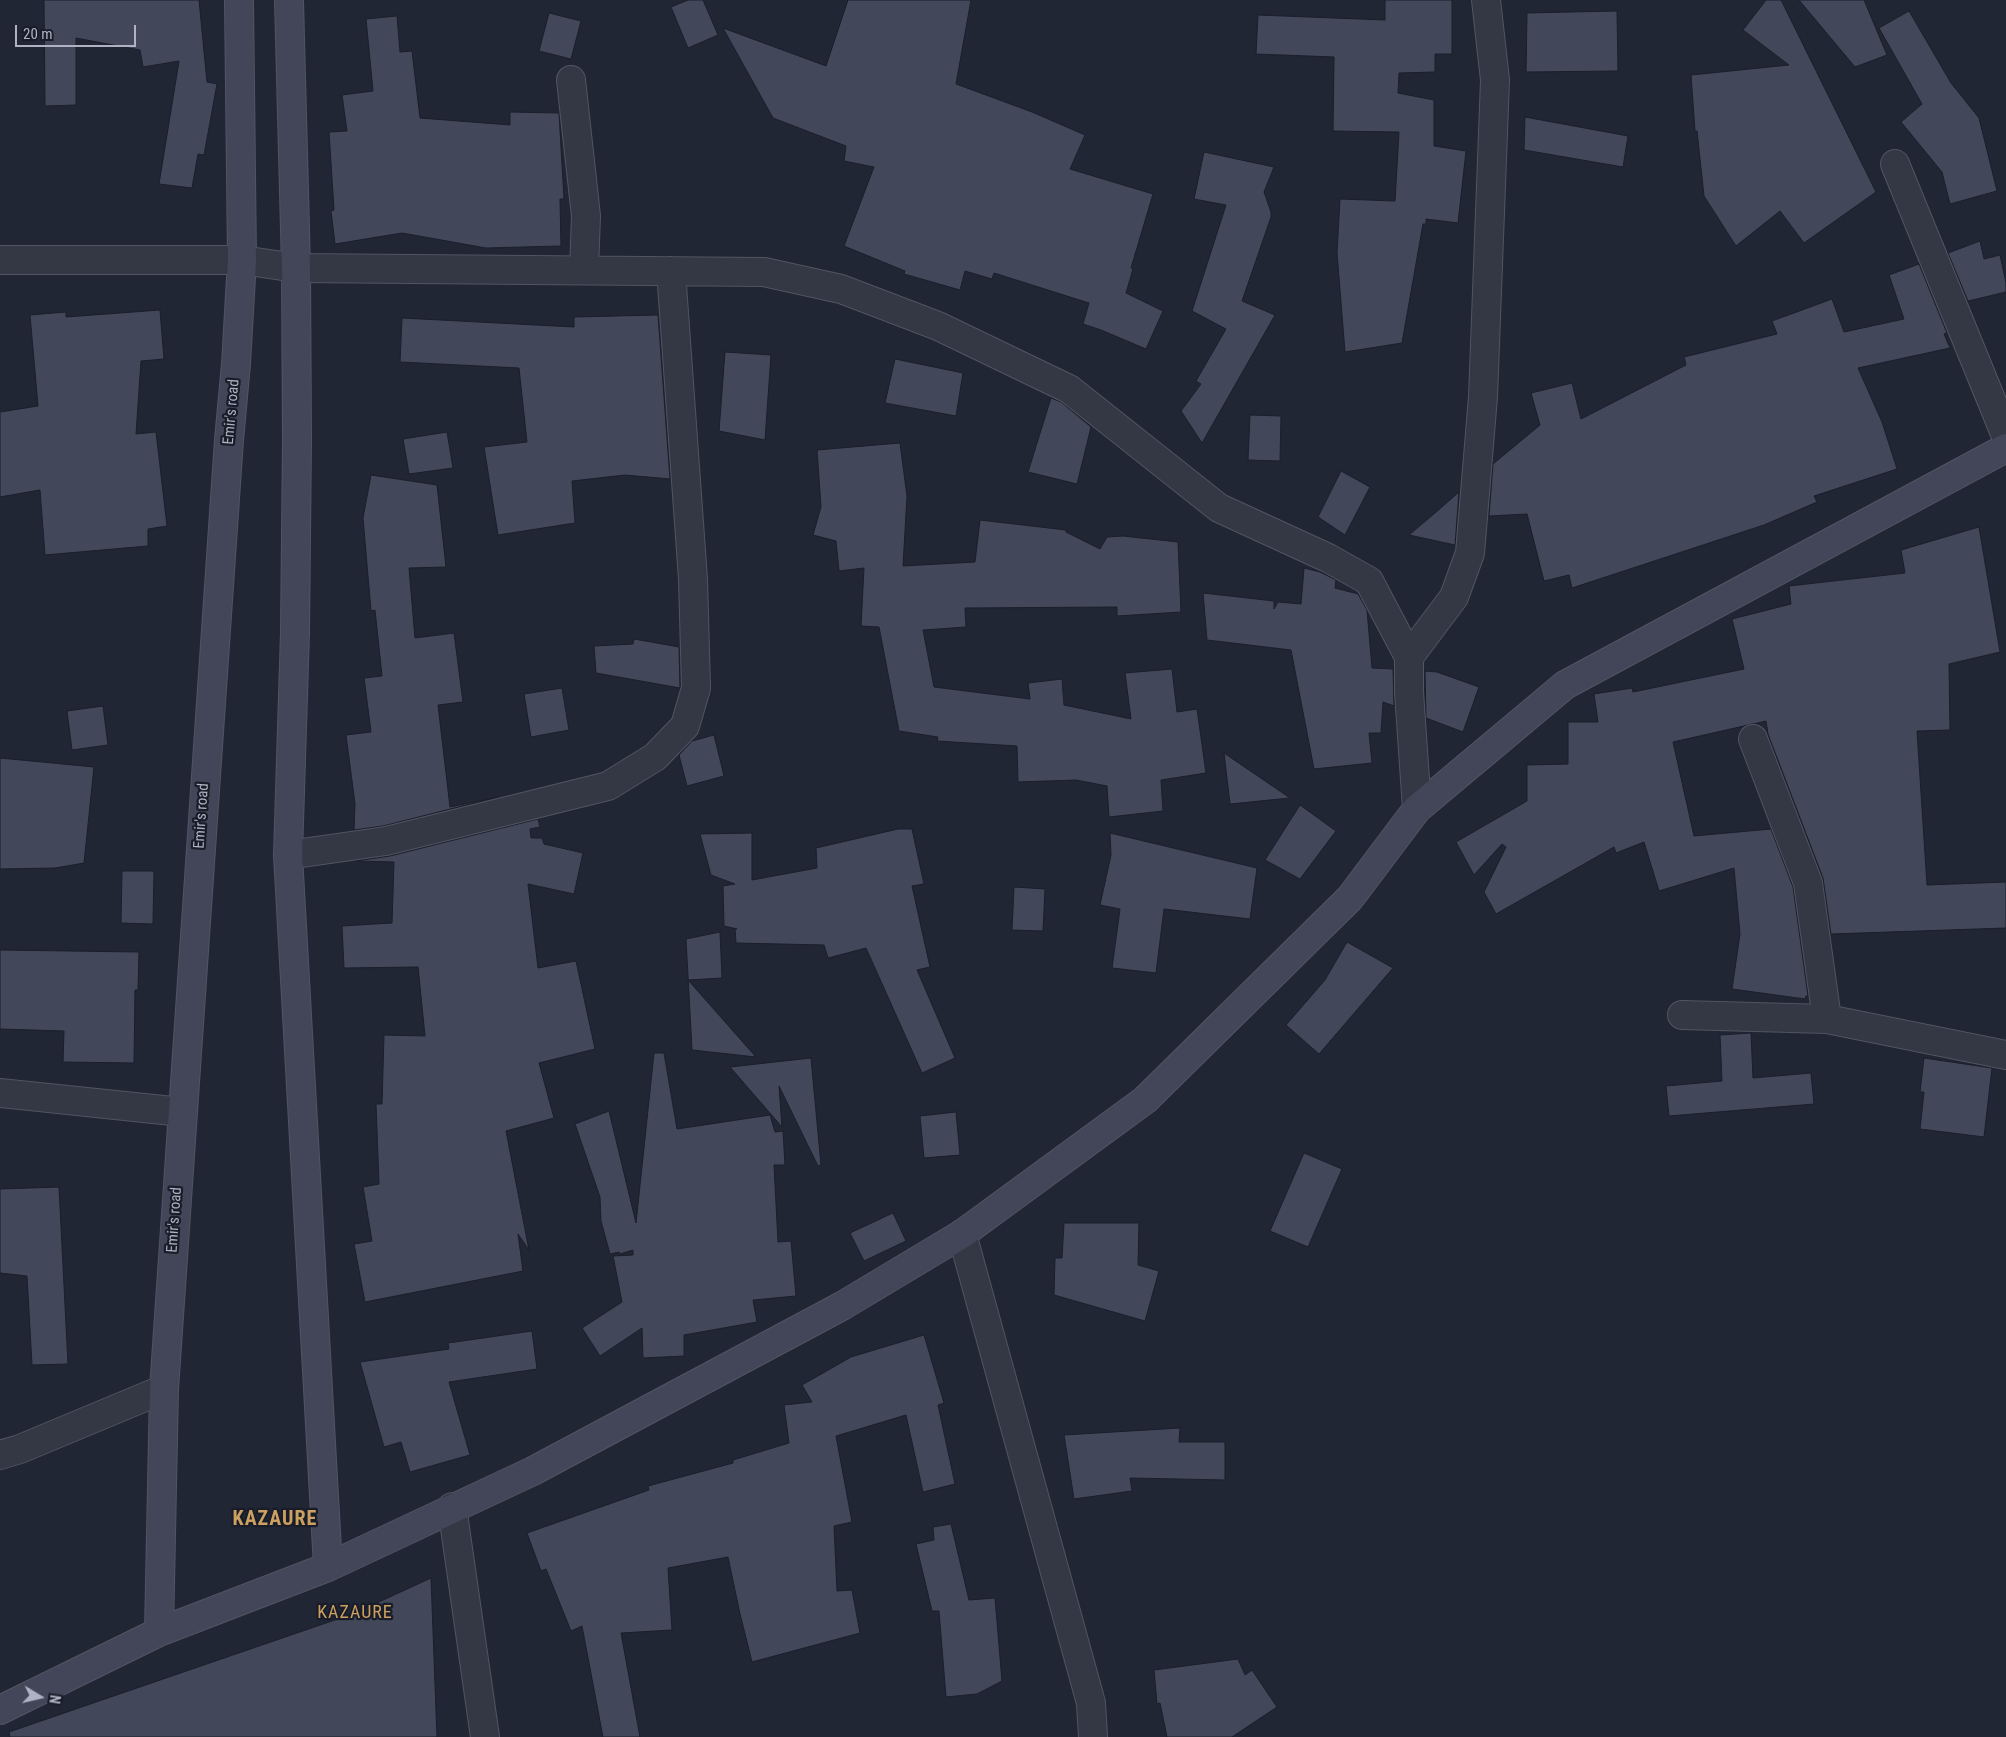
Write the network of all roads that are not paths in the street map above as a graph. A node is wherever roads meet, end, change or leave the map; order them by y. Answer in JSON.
{"nodes":[{"id":1,"x":239,"y":0,"type":"edge"},
{"id":2,"x":289,"y":0,"type":"edge"},
{"id":3,"x":1486,"y":0,"type":"edge"},
{"id":4,"x":572,"y":80,"type":"dead end"},
{"id":5,"x":1895,"y":164,"type":"dead end"},
{"id":6,"x":0,"y":260,"type":"edge"},
{"id":7,"x":242,"y":260,"type":"junction"},
{"id":8,"x":296,"y":268,"type":"junction"},
{"id":9,"x":584,"y":270,"type":"junction"},
{"id":10,"x":671,"y":271,"type":"junction"},
{"id":11,"x":2006,"y":436,"type":"edge"},
{"id":12,"x":2006,"y":448,"type":"edge"},
{"id":13,"x":1409,"y":657,"type":"junction"},
{"id":14,"x":1753,"y":739,"type":"dead end"},
{"id":15,"x":1417,"y":809,"type":"junction"},
{"id":16,"x":288,"y":855,"type":"junction"},
{"id":17,"x":1682,"y":1015,"type":"dead end"},
{"id":18,"x":1827,"y":1019,"type":"junction"},
{"id":19,"x":2006,"y":1055,"type":"edge"},
{"id":20,"x":0,"y":1093,"type":"edge"},
{"id":21,"x":182,"y":1112,"type":"junction"},
{"id":22,"x":962,"y":1234,"type":"junction"},
{"id":23,"x":164,"y":1390,"type":"junction"},
{"id":24,"x":0,"y":1455,"type":"edge"},
{"id":25,"x":452,"y":1507,"type":"junction"},
{"id":26,"x":328,"y":1567,"type":"junction"},
{"id":27,"x":159,"y":1632,"type":"junction"},
{"id":28,"x":0,"y":1710,"type":"edge"},
{"id":29,"x":485,"y":1737,"type":"edge"},
{"id":30,"x":1093,"y":1737,"type":"edge"}],
"edges":[{"from":1,"to":7,"type":"main road","name":"Emir's road"},
{"from":2,"to":8,"type":"main road"},
{"from":3,"to":13,"type":"street"},
{"from":4,"to":9,"type":"street"},
{"from":5,"to":11,"type":"street"},
{"from":6,"to":7,"type":"street"},
{"from":7,"to":8,"type":"street"},
{"from":7,"to":21,"type":"main road","name":"Emir's road"},
{"from":8,"to":9,"type":"street"},
{"from":8,"to":16,"type":"main road"},
{"from":9,"to":10,"type":"street"},
{"from":10,"to":13,"type":"street"},
{"from":10,"to":16,"type":"street"},
{"from":12,"to":15,"type":"main road"},
{"from":13,"to":15,"type":"street"},
{"from":14,"to":18,"type":"street"},
{"from":15,"to":22,"type":"main road"},
{"from":16,"to":26,"type":"main road"},
{"from":17,"to":18,"type":"street"},
{"from":18,"to":19,"type":"street"},
{"from":20,"to":21,"type":"street"},
{"from":21,"to":23,"type":"main road","name":"Emir's road"},
{"from":22,"to":25,"type":"main road"},
{"from":22,"to":30,"type":"street"},
{"from":23,"to":24,"type":"street"},
{"from":23,"to":27,"type":"main road","name":"Emir's road"},
{"from":25,"to":26,"type":"main road"},
{"from":25,"to":29,"type":"street"},
{"from":26,"to":27,"type":"main road"},
{"from":27,"to":28,"type":"main road"}]}
